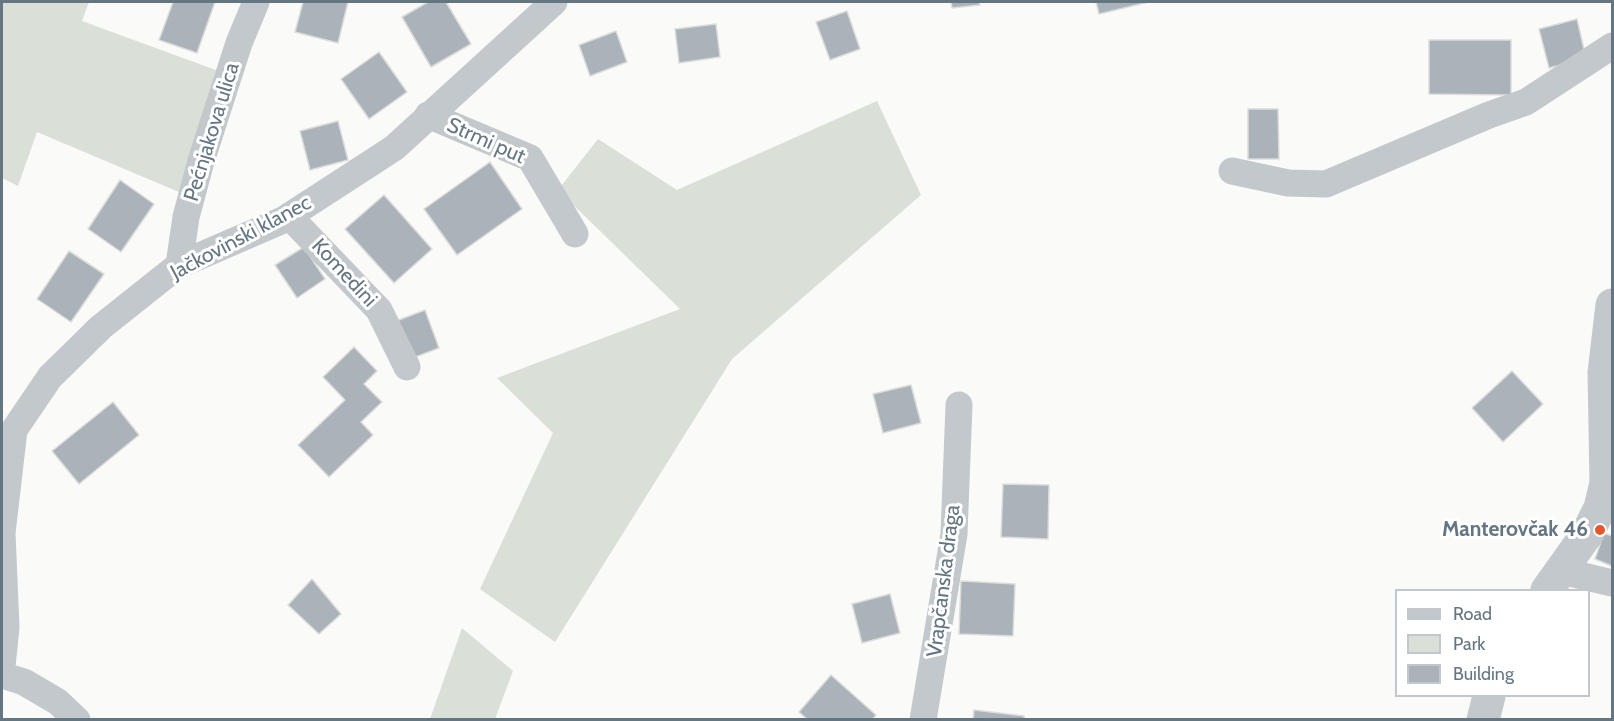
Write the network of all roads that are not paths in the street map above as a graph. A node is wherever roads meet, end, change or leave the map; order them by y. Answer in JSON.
{"nodes":[{"id":1,"x":256,"y":2,"type":"edge"},
{"id":2,"x":554,"y":2,"type":"edge"},
{"id":3,"x":1612,"y":46,"type":"edge"},
{"id":4,"x":428,"y":115,"type":"junction"},
{"id":5,"x":1232,"y":171,"type":"dead end"},
{"id":6,"x":290,"y":216,"type":"junction"},
{"id":7,"x":576,"y":234,"type":"dead end"},
{"id":8,"x":180,"y":265,"type":"junction"},
{"id":9,"x":1611,"y":319,"type":"edge"},
{"id":10,"x":407,"y":367,"type":"dead end"},
{"id":11,"x":958,"y":405,"type":"dead end"},
{"id":12,"x":1554,"y":581,"type":"edge"},
{"id":13,"x":1612,"y":583,"type":"edge"},
{"id":14,"x":2,"y":666,"type":"edge"},
{"id":15,"x":2,"y":675,"type":"edge"},
{"id":16,"x":1489,"y":697,"type":"edge"},
{"id":17,"x":77,"y":720,"type":"edge"},
{"id":18,"x":923,"y":720,"type":"edge"},
{"id":19,"x":1483,"y":720,"type":"edge"}],
"edges":[{"from":1,"to":8,"type":"street","name":"Pećnjakova ulica"},
{"from":2,"to":4,"type":"street","name":"Jačkovinski klanec"},
{"from":3,"to":5,"type":"street"},
{"from":4,"to":6,"type":"street","name":"Jačkovinski klanec"},
{"from":4,"to":7,"type":"street","name":"Strmi put"},
{"from":6,"to":8,"type":"street","name":"Jačkovinski klanec"},
{"from":6,"to":10,"type":"street","name":"Komedini"},
{"from":8,"to":14,"type":"street","name":"Jačkovinski klanec"},
{"from":9,"to":12,"type":"street"},
{"from":11,"to":18,"type":"street","name":"Vrapčanska draga"},
{"from":12,"to":13,"type":"street"},
{"from":15,"to":17,"type":"street"},
{"from":16,"to":19,"type":"street"}]}
